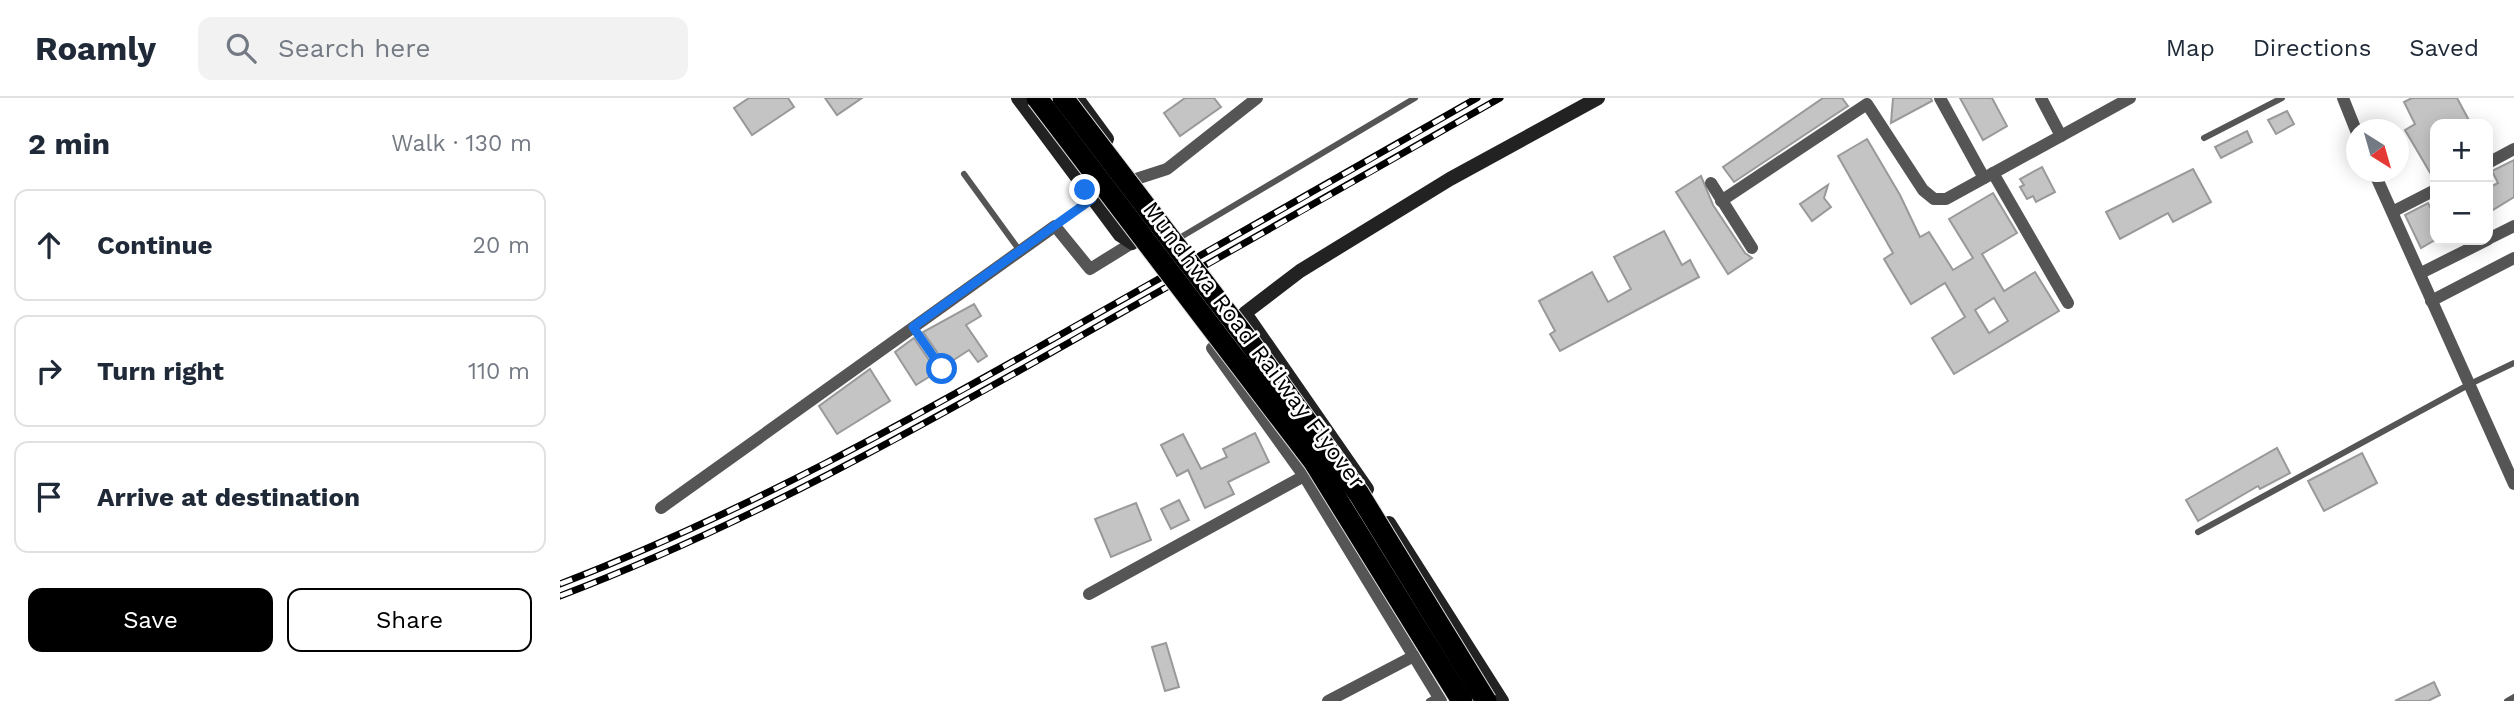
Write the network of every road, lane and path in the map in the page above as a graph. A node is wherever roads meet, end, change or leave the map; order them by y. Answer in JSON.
{"nodes":[{"id":1,"x":1018,"y":98,"type":"edge"},
{"id":2,"x":1038,"y":98,"type":"edge"},
{"id":3,"x":1063,"y":98,"type":"edge"},
{"id":4,"x":1077,"y":98,"type":"edge"},
{"id":5,"x":1257,"y":98,"type":"edge"},
{"id":6,"x":1415,"y":98,"type":"edge"},
{"id":7,"x":1598,"y":98,"type":"edge"},
{"id":8,"x":1940,"y":98,"type":"edge"},
{"id":9,"x":2041,"y":98,"type":"edge"},
{"id":10,"x":2130,"y":98,"type":"edge"},
{"id":11,"x":2282,"y":98,"type":"edge"},
{"id":12,"x":2343,"y":98,"type":"edge"},
{"id":13,"x":1865,"y":101,"type":"edge"},
{"id":14,"x":2351,"y":119,"type":"edge"},
{"id":15,"x":2061,"y":136,"type":"junction"},
{"id":16,"x":2204,"y":138,"type":"dead end"},
{"id":17,"x":2514,"y":149,"type":"edge"},
{"id":18,"x":2493,"y":160,"type":"edge"},
{"id":19,"x":964,"y":174,"type":"dead end"},
{"id":20,"x":1988,"y":176,"type":"junction"},
{"id":21,"x":1136,"y":179,"type":"junction"},
{"id":22,"x":2379,"y":182,"type":"edge"},
{"id":23,"x":1711,"y":183,"type":"dead end"},
{"id":24,"x":2430,"y":193,"type":"edge"},
{"id":25,"x":1092,"y":199,"type":"junction"},
{"id":26,"x":1721,"y":201,"type":"junction"},
{"id":27,"x":2394,"y":211,"type":"junction"},
{"id":28,"x":1055,"y":226,"type":"junction"},
{"id":29,"x":2514,"y":226,"type":"edge"},
{"id":30,"x":2493,"y":237,"type":"edge"},
{"id":31,"x":1132,"y":243,"type":"junction"},
{"id":32,"x":2477,"y":245,"type":"edge"},
{"id":33,"x":1752,"y":248,"type":"dead end"},
{"id":34,"x":1020,"y":251,"type":"junction"},
{"id":35,"x":2514,"y":258,"type":"edge"},
{"id":36,"x":2421,"y":273,"type":"junction"},
{"id":37,"x":2431,"y":301,"type":"junction"},
{"id":38,"x":2068,"y":303,"type":"dead end"},
{"id":39,"x":913,"y":327,"type":"junction"},
{"id":40,"x":1212,"y":348,"type":"dead end"},
{"id":41,"x":2514,"y":363,"type":"edge"},
{"id":42,"x":942,"y":369,"type":"dead end"},
{"id":43,"x":2470,"y":384,"type":"junction"},
{"id":44,"x":1304,"y":476,"type":"junction"},
{"id":45,"x":2514,"y":484,"type":"edge"},
{"id":46,"x":661,"y":508,"type":"dead end"},
{"id":47,"x":2198,"y":531,"type":"dead end"},
{"id":48,"x":1089,"y":594,"type":"dead end"},
{"id":49,"x":1414,"y":656,"type":"junction"},
{"id":50,"x":1488,"y":679,"type":"junction"},
{"id":51,"x":2514,"y":697,"type":"edge"},
{"id":52,"x":1436,"y":699,"type":"edge"},
{"id":53,"x":1328,"y":701,"type":"edge"},
{"id":54,"x":1454,"y":701,"type":"edge"},
{"id":55,"x":1462,"y":701,"type":"edge"},
{"id":56,"x":1486,"y":701,"type":"edge"},
{"id":57,"x":1502,"y":701,"type":"edge"},
{"id":58,"x":2507,"y":701,"type":"edge"}],
"edges":[{"from":1,"to":25,"type":"street"},
{"from":2,"to":55,"type":"highway","name":"Mundhwa Road Railway Flyover","bridge":true},
{"from":3,"to":56,"type":"highway","name":"Mundhwa Road Railway Flyover","bridge":true},
{"from":4,"to":21,"type":"street"},
{"from":5,"to":21,"type":"street"},
{"from":6,"to":31,"type":"lane"},
{"from":7,"to":50,"type":"street"},
{"from":8,"to":20,"type":"street"},
{"from":9,"to":15,"type":"street"},
{"from":10,"to":15,"type":"street"},
{"from":11,"to":16,"type":"lane"},
{"from":12,"to":14,"type":"street"},
{"from":13,"to":20,"type":"street"},
{"from":13,"to":26,"type":"street"},
{"from":15,"to":20,"type":"street"},
{"from":17,"to":18,"type":"street"},
{"from":19,"to":34,"type":"lane"},
{"from":20,"to":38,"type":"street"},
{"from":21,"to":31,"type":"street"},
{"from":22,"to":27,"type":"street"},
{"from":23,"to":26,"type":"street"},
{"from":24,"to":27,"type":"street"},
{"from":25,"to":28,"type":"path"},
{"from":25,"to":31,"type":"street"},
{"from":26,"to":33,"type":"street"},
{"from":27,"to":36,"type":"street"},
{"from":28,"to":31,"type":"street"},
{"from":28,"to":34,"type":"street"},
{"from":29,"to":30,"type":"street"},
{"from":32,"to":36,"type":"street"},
{"from":34,"to":39,"type":"street"},
{"from":35,"to":37,"type":"street"},
{"from":36,"to":37,"type":"street"},
{"from":37,"to":43,"type":"street"},
{"from":39,"to":42,"type":"lane"},
{"from":39,"to":46,"type":"street"},
{"from":40,"to":44,"type":"street"},
{"from":41,"to":43,"type":"lane"},
{"from":43,"to":45,"type":"street"},
{"from":43,"to":47,"type":"lane"},
{"from":44,"to":48,"type":"street"},
{"from":44,"to":49,"type":"street"},
{"from":49,"to":52,"type":"street"},
{"from":49,"to":53,"type":"street"},
{"from":50,"to":54,"type":"street"},
{"from":50,"to":57,"type":"street"},
{"from":51,"to":58,"type":"lane"}]}
